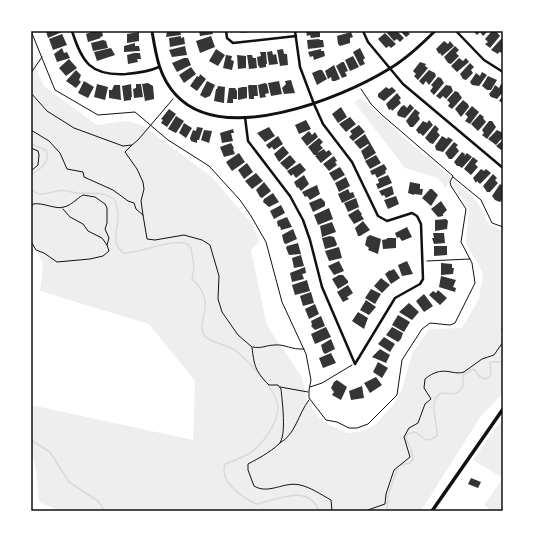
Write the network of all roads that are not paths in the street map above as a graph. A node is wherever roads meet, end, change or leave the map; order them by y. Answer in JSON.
{"nodes":[{"id":1,"x":72,"y":31,"type":"edge"},
{"id":2,"x":152,"y":31,"type":"edge"},
{"id":3,"x":226,"y":31,"type":"edge"},
{"id":4,"x":295,"y":31,"type":"edge"},
{"id":5,"x":363,"y":31,"type":"edge"},
{"id":6,"x":435,"y":31,"type":"edge"},
{"id":7,"x":456,"y":31,"type":"edge"},
{"id":8,"x":296,"y":36,"type":"junction"},
{"id":9,"x":159,"y":67,"type":"junction"},
{"id":10,"x":390,"y":69,"type":"junction"},
{"id":11,"x":503,"y":72,"type":"edge"},
{"id":12,"x":314,"y":104,"type":"junction"},
{"id":13,"x":245,"y":117,"type":"junction"},
{"id":14,"x":503,"y":168,"type":"edge"},
{"id":15,"x":503,"y":409,"type":"edge"},
{"id":16,"x":432,"y":511,"type":"edge"}],
"edges":[{"from":1,"to":9,"type":"street"},
{"from":2,"to":9,"type":"street"},
{"from":3,"to":8,"type":"street"},
{"from":4,"to":8,"type":"street"},
{"from":5,"to":10,"type":"street"},
{"from":6,"to":10,"type":"street"},
{"from":7,"to":11,"type":"street"},
{"from":8,"to":12,"type":"street"},
{"from":9,"to":13,"type":"street"},
{"from":10,"to":12,"type":"street"},
{"from":10,"to":14,"type":"street"},
{"from":12,"to":13,"type":"street"},
{"from":12,"to":13,"type":"street"},
{"from":15,"to":16,"type":"main road"}]}
